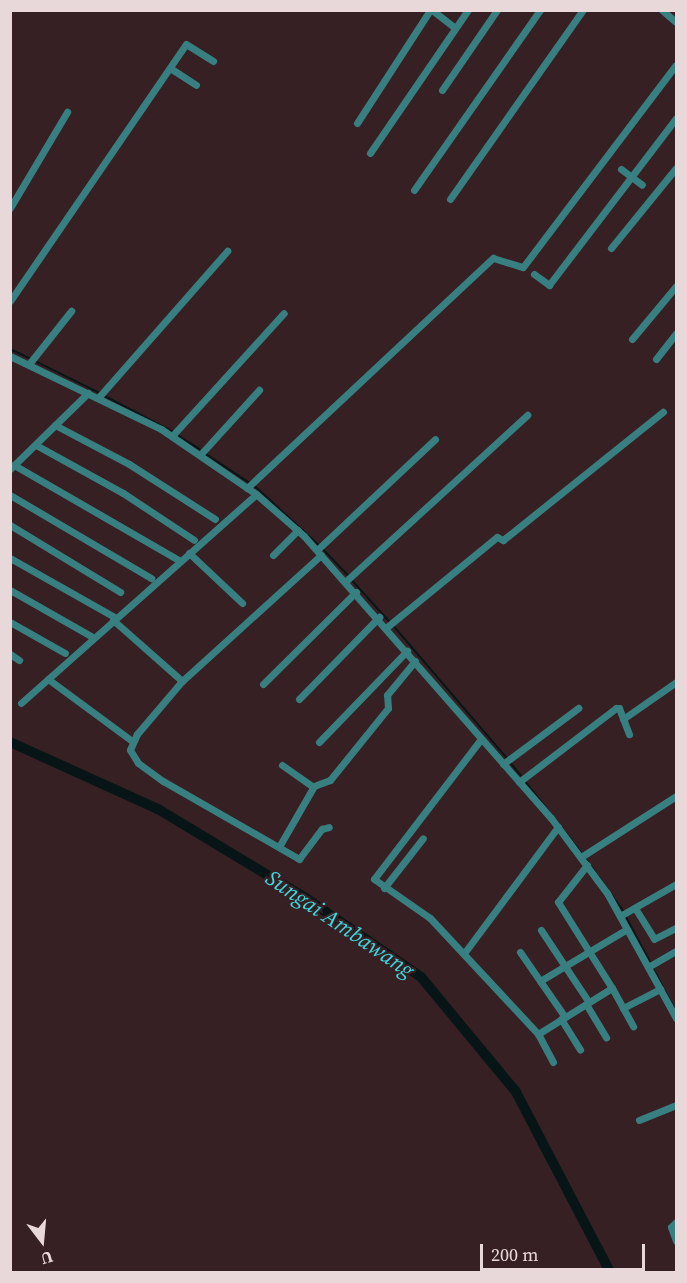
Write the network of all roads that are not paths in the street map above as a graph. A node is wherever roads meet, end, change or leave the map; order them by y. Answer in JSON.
{"nodes":[{"id":1,"x":431,"y":10,"type":"edge"},
{"id":2,"x":468,"y":10,"type":"edge"},
{"id":3,"x":497,"y":10,"type":"edge"},
{"id":4,"x":540,"y":10,"type":"edge"},
{"id":5,"x":583,"y":10,"type":"edge"},
{"id":6,"x":663,"y":11,"type":"edge"},
{"id":7,"x":676,"y":22,"type":"edge"},
{"id":8,"x":455,"y":28,"type":"junction"},
{"id":9,"x":213,"y":61,"type":"dead end"},
{"id":10,"x":676,"y":65,"type":"edge"},
{"id":11,"x":170,"y":68,"type":"junction"},
{"id":12,"x":196,"y":85,"type":"dead end"},
{"id":13,"x":442,"y":90,"type":"dead end"},
{"id":14,"x":67,"y":112,"type":"dead end"},
{"id":15,"x":676,"y":118,"type":"edge"},
{"id":16,"x":357,"y":123,"type":"dead end"},
{"id":17,"x":370,"y":153,"type":"dead end"},
{"id":18,"x":676,"y":168,"type":"edge"},
{"id":19,"x":621,"y":170,"type":"dead end"},
{"id":20,"x":632,"y":177,"type":"junction"},
{"id":21,"x":642,"y":185,"type":"dead end"},
{"id":22,"x":414,"y":190,"type":"dead end"},
{"id":23,"x":450,"y":199,"type":"dead end"},
{"id":24,"x":10,"y":208,"type":"edge"},
{"id":25,"x":611,"y":248,"type":"dead end"},
{"id":26,"x":227,"y":251,"type":"dead end"},
{"id":27,"x":534,"y":274,"type":"dead end"},
{"id":28,"x":676,"y":286,"type":"edge"},
{"id":29,"x":10,"y":301,"type":"edge"},
{"id":30,"x":70,"y":310,"type":"dead end"},
{"id":31,"x":284,"y":313,"type":"dead end"},
{"id":32,"x":676,"y":333,"type":"edge"},
{"id":33,"x":632,"y":339,"type":"dead end"},
{"id":34,"x":10,"y":356,"type":"edge"},
{"id":35,"x":656,"y":359,"type":"dead end"},
{"id":36,"x":29,"y":364,"type":"junction"},
{"id":37,"x":259,"y":390,"type":"dead end"},
{"id":38,"x":88,"y":393,"type":"junction"},
{"id":39,"x":98,"y":398,"type":"junction"},
{"id":40,"x":663,"y":412,"type":"dead end"},
{"id":41,"x":527,"y":415,"type":"dead end"},
{"id":42,"x":55,"y":425,"type":"junction"},
{"id":43,"x":172,"y":436,"type":"junction"},
{"id":44,"x":435,"y":439,"type":"dead end"},
{"id":45,"x":36,"y":445,"type":"junction"},
{"id":46,"x":200,"y":455,"type":"junction"},
{"id":47,"x":13,"y":467,"type":"edge"},
{"id":48,"x":247,"y":488,"type":"junction"},
{"id":49,"x":256,"y":494,"type":"junction"},
{"id":50,"x":10,"y":495,"type":"edge"},
{"id":51,"x":215,"y":519,"type":"dead end"},
{"id":52,"x":10,"y":525,"type":"edge"},
{"id":53,"x":298,"y":530,"type":"junction"},
{"id":54,"x":194,"y":540,"type":"dead end"},
{"id":55,"x":189,"y":553,"type":"junction"},
{"id":56,"x":319,"y":553,"type":"junction"},
{"id":57,"x":273,"y":555,"type":"dead end"},
{"id":58,"x":10,"y":558,"type":"edge"},
{"id":59,"x":180,"y":561,"type":"junction"},
{"id":60,"x":151,"y":578,"type":"dead end"},
{"id":61,"x":346,"y":581,"type":"junction"},
{"id":62,"x":10,"y":590,"type":"edge"},
{"id":63,"x":120,"y":592,"type":"dead end"},
{"id":64,"x":356,"y":592,"type":"junction"},
{"id":65,"x":242,"y":603,"type":"dead end"},
{"id":66,"x":378,"y":617,"type":"junction"},
{"id":67,"x":115,"y":619,"type":"junction"},
{"id":68,"x":10,"y":622,"type":"edge"},
{"id":69,"x":387,"y":627,"type":"junction"},
{"id":70,"x":91,"y":636,"type":"dead end"},
{"id":71,"x":407,"y":651,"type":"junction"},
{"id":72,"x":65,"y":653,"type":"dead end"},
{"id":73,"x":10,"y":654,"type":"edge"},
{"id":74,"x":19,"y":660,"type":"dead end"},
{"id":75,"x":416,"y":661,"type":"junction"},
{"id":76,"x":48,"y":679,"type":"junction"},
{"id":77,"x":182,"y":681,"type":"junction"},
{"id":78,"x":676,"y":682,"type":"edge"},
{"id":79,"x":263,"y":684,"type":"dead end"},
{"id":80,"x":299,"y":699,"type":"dead end"},
{"id":81,"x":21,"y":703,"type":"dead end"},
{"id":82,"x":578,"y":708,"type":"dead end"},
{"id":83,"x":623,"y":719,"type":"junction"},
{"id":84,"x":629,"y":734,"type":"dead end"},
{"id":85,"x":481,"y":739,"type":"junction"},
{"id":86,"x":132,"y":741,"type":"junction"},
{"id":87,"x":319,"y":742,"type":"dead end"},
{"id":88,"x":503,"y":764,"type":"junction"},
{"id":89,"x":282,"y":765,"type":"dead end"},
{"id":90,"x":519,"y":782,"type":"junction"},
{"id":91,"x":313,"y":787,"type":"junction"},
{"id":92,"x":676,"y":796,"type":"edge"},
{"id":93,"x":329,"y":827,"type":"dead end"},
{"id":94,"x":558,"y":827,"type":"junction"},
{"id":95,"x":423,"y":838,"type":"dead end"},
{"id":96,"x":280,"y":846,"type":"junction"},
{"id":97,"x":581,"y":857,"type":"junction"},
{"id":98,"x":587,"y":865,"type":"junction"},
{"id":99,"x":676,"y":884,"type":"edge"},
{"id":100,"x":384,"y":888,"type":"junction"},
{"id":101,"x":635,"y":908,"type":"junction"},
{"id":102,"x":620,"y":916,"type":"junction"},
{"id":103,"x":676,"y":928,"type":"edge"},
{"id":104,"x":627,"y":929,"type":"junction"},
{"id":105,"x":541,"y":930,"type":"dead end"},
{"id":106,"x":590,"y":950,"type":"junction"},
{"id":107,"x":676,"y":951,"type":"edge"},
{"id":108,"x":465,"y":952,"type":"junction"},
{"id":109,"x":520,"y":952,"type":"dead end"},
{"id":110,"x":565,"y":966,"type":"junction"},
{"id":111,"x":648,"y":967,"type":"junction"},
{"id":112,"x":540,"y":981,"type":"junction"},
{"id":113,"x":612,"y":988,"type":"junction"},
{"id":114,"x":660,"y":989,"type":"junction"},
{"id":115,"x":586,"y":1001,"type":"junction"},
{"id":116,"x":623,"y":1008,"type":"junction"},
{"id":117,"x":563,"y":1018,"type":"junction"},
{"id":118,"x":676,"y":1018,"type":"edge"},
{"id":119,"x":633,"y":1026,"type":"dead end"},
{"id":120,"x":536,"y":1032,"type":"junction"},
{"id":121,"x":606,"y":1037,"type":"dead end"},
{"id":122,"x":580,"y":1050,"type":"dead end"},
{"id":123,"x":553,"y":1062,"type":"dead end"},
{"id":124,"x":676,"y":1105,"type":"edge"},
{"id":125,"x":639,"y":1120,"type":"dead end"},
{"id":126,"x":676,"y":1222,"type":"edge"},
{"id":127,"x":676,"y":1241,"type":"edge"}],
"edges":[{"from":1,"to":8,"type":"street"},
{"from":1,"to":16,"type":"street"},
{"from":2,"to":8,"type":"street"},
{"from":3,"to":13,"type":"street"},
{"from":4,"to":22,"type":"street"},
{"from":5,"to":23,"type":"street"},
{"from":6,"to":7,"type":"street"},
{"from":8,"to":17,"type":"street"},
{"from":9,"to":11,"type":"street"},
{"from":10,"to":48,"type":"street"},
{"from":11,"to":12,"type":"street"},
{"from":11,"to":29,"type":"street"},
{"from":14,"to":24,"type":"street"},
{"from":15,"to":20,"type":"street"},
{"from":18,"to":25,"type":"street"},
{"from":19,"to":20,"type":"street"},
{"from":20,"to":21,"type":"street"},
{"from":20,"to":27,"type":"street"},
{"from":26,"to":39,"type":"street"},
{"from":28,"to":33,"type":"street"},
{"from":30,"to":36,"type":"street"},
{"from":31,"to":43,"type":"street"},
{"from":32,"to":35,"type":"street"},
{"from":34,"to":36,"type":"street"},
{"from":36,"to":38,"type":"street"},
{"from":37,"to":46,"type":"street"},
{"from":38,"to":39,"type":"street"},
{"from":38,"to":42,"type":"street"},
{"from":39,"to":43,"type":"street"},
{"from":40,"to":69,"type":"street"},
{"from":41,"to":61,"type":"street"},
{"from":42,"to":45,"type":"street"},
{"from":42,"to":51,"type":"street"},
{"from":43,"to":46,"type":"street"},
{"from":44,"to":56,"type":"street"},
{"from":45,"to":47,"type":"street"},
{"from":45,"to":54,"type":"street"},
{"from":46,"to":48,"type":"street"},
{"from":47,"to":59,"type":"street"},
{"from":48,"to":49,"type":"street"},
{"from":49,"to":53,"type":"street"},
{"from":49,"to":55,"type":"street"},
{"from":50,"to":60,"type":"street"},
{"from":52,"to":63,"type":"street"},
{"from":53,"to":56,"type":"street"},
{"from":53,"to":57,"type":"street"},
{"from":55,"to":59,"type":"street"},
{"from":55,"to":65,"type":"street"},
{"from":56,"to":61,"type":"street"},
{"from":56,"to":77,"type":"street"},
{"from":58,"to":67,"type":"street"},
{"from":59,"to":67,"type":"street"},
{"from":61,"to":64,"type":"street"},
{"from":62,"to":70,"type":"street"},
{"from":64,"to":66,"type":"street"},
{"from":64,"to":79,"type":"street"},
{"from":66,"to":69,"type":"street"},
{"from":66,"to":80,"type":"street"},
{"from":67,"to":76,"type":"street"},
{"from":67,"to":77,"type":"street"},
{"from":68,"to":72,"type":"street"},
{"from":69,"to":71,"type":"street"},
{"from":71,"to":75,"type":"street"},
{"from":71,"to":87,"type":"street"},
{"from":73,"to":74,"type":"street"},
{"from":75,"to":85,"type":"street"},
{"from":75,"to":91,"type":"street"},
{"from":76,"to":81,"type":"street"},
{"from":76,"to":86,"type":"street"},
{"from":77,"to":86,"type":"street"},
{"from":78,"to":83,"type":"street"},
{"from":82,"to":88,"type":"street"},
{"from":83,"to":84,"type":"street"},
{"from":83,"to":90,"type":"street"},
{"from":85,"to":88,"type":"street"},
{"from":85,"to":100,"type":"street"},
{"from":86,"to":96,"type":"street"},
{"from":88,"to":90,"type":"street"},
{"from":89,"to":91,"type":"street"},
{"from":90,"to":94,"type":"street"},
{"from":91,"to":96,"type":"street"},
{"from":92,"to":97,"type":"street"},
{"from":93,"to":96,"type":"street"},
{"from":94,"to":97,"type":"street"},
{"from":94,"to":108,"type":"street"},
{"from":95,"to":100,"type":"street"},
{"from":97,"to":98,"type":"street"},
{"from":98,"to":102,"type":"street"},
{"from":98,"to":106,"type":"street"},
{"from":99,"to":101,"type":"street"},
{"from":100,"to":108,"type":"street"},
{"from":101,"to":102,"type":"street"},
{"from":101,"to":103,"type":"street"},
{"from":102,"to":104,"type":"street"},
{"from":104,"to":106,"type":"street"},
{"from":104,"to":111,"type":"street"},
{"from":105,"to":110,"type":"street"},
{"from":106,"to":110,"type":"street"},
{"from":106,"to":113,"type":"street"},
{"from":107,"to":111,"type":"street"},
{"from":108,"to":120,"type":"street"},
{"from":109,"to":112,"type":"street"},
{"from":110,"to":112,"type":"street"},
{"from":110,"to":115,"type":"street"},
{"from":111,"to":114,"type":"street"},
{"from":112,"to":117,"type":"street"},
{"from":113,"to":115,"type":"street"},
{"from":113,"to":116,"type":"street"},
{"from":114,"to":116,"type":"street"},
{"from":114,"to":118,"type":"street"},
{"from":115,"to":117,"type":"street"},
{"from":115,"to":121,"type":"street"},
{"from":116,"to":119,"type":"street"},
{"from":117,"to":120,"type":"street"},
{"from":117,"to":122,"type":"street"},
{"from":120,"to":123,"type":"street"},
{"from":124,"to":125,"type":"street"},
{"from":126,"to":127,"type":"street"}]}
